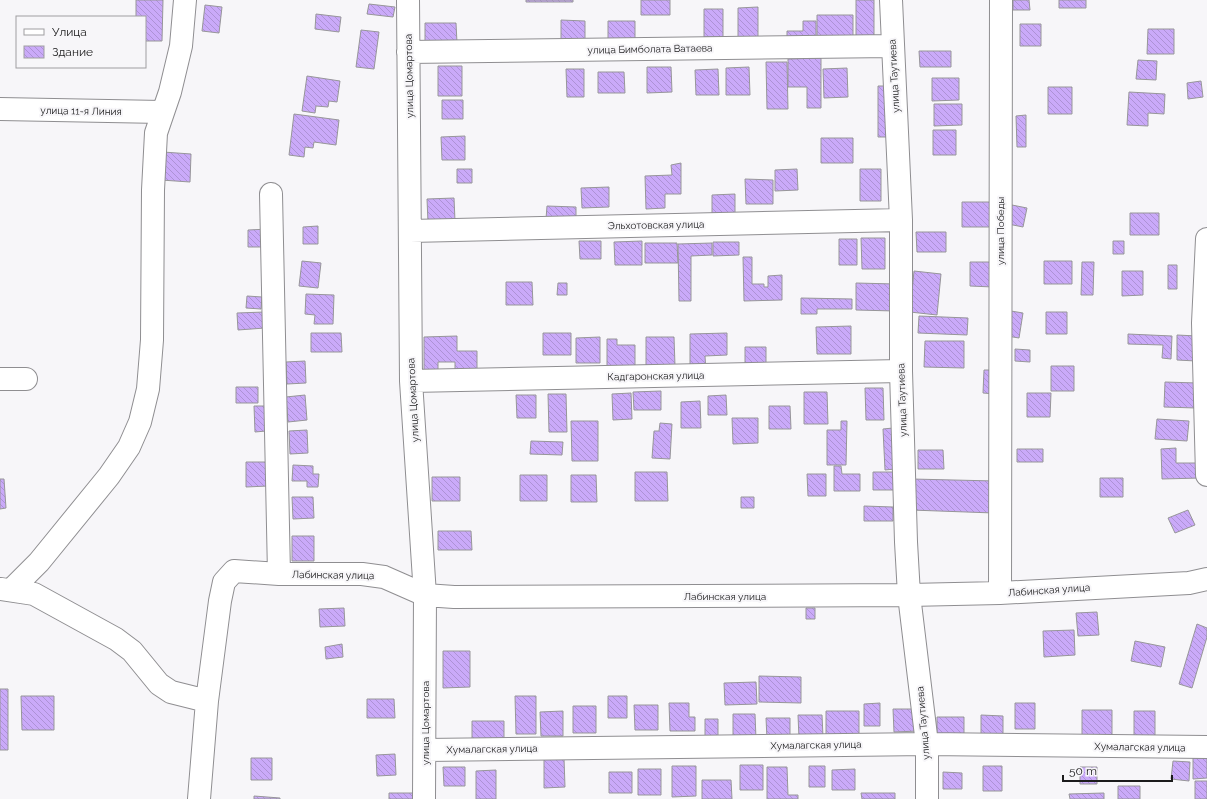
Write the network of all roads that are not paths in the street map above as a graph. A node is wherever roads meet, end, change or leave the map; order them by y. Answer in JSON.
{"nodes":[{"id":1,"x":185,"y":0,"type":"edge"},
{"id":2,"x":408,"y":0,"type":"edge"},
{"id":3,"x":891,"y":0,"type":"edge"},
{"id":4,"x":1001,"y":0,"type":"edge"},
{"id":5,"x":892,"y":46,"type":"junction"},
{"id":6,"x":408,"y":52,"type":"junction"},
{"id":7,"x":0,"y":109,"type":"edge"},
{"id":8,"x":162,"y":112,"type":"junction"},
{"id":9,"x":271,"y":194,"type":"dead end"},
{"id":10,"x":901,"y":220,"type":"junction"},
{"id":11,"x":410,"y":231,"type":"junction"},
{"id":12,"x":1207,"y":239,"type":"edge"},
{"id":13,"x":900,"y":370,"type":"junction"},
{"id":14,"x":0,"y":379,"type":"edge"},
{"id":15,"x":26,"y":379,"type":"dead end"},
{"id":16,"x":411,"y":381,"type":"junction"},
{"id":17,"x":1207,"y":475,"type":"edge"},
{"id":18,"x":279,"y":574,"type":"junction"},
{"id":19,"x":1207,"y":579,"type":"edge"},
{"id":20,"x":6,"y":589,"type":"edge"},
{"id":21,"x":1000,"y":593,"type":"junction"},
{"id":22,"x":425,"y":595,"type":"junction"},
{"id":23,"x":909,"y":595,"type":"junction"},
{"id":24,"x":207,"y":700,"type":"junction"},
{"id":25,"x":927,"y":744,"type":"junction"},
{"id":26,"x":1207,"y":747,"type":"edge"},
{"id":27,"x":424,"y":750,"type":"junction"},
{"id":28,"x":199,"y":799,"type":"edge"},
{"id":29,"x":424,"y":799,"type":"edge"},
{"id":30,"x":927,"y":799,"type":"edge"}],
"edges":[{"from":1,"to":8,"type":"street"},
{"from":2,"to":6,"type":"street","name":"улица Цомартова"},
{"from":3,"to":5,"type":"street","name":"улица Таутиева"},
{"from":4,"to":21,"type":"street","name":"улица Победы"},
{"from":5,"to":6,"type":"street","name":"улица Бимболата Ватаева"},
{"from":5,"to":10,"type":"street","name":"улица Таутиева"},
{"from":6,"to":11,"type":"street","name":"улица Цомартова"},
{"from":7,"to":8,"type":"street","name":"улица 11-я Линия"},
{"from":8,"to":20,"type":"street"},
{"from":9,"to":18,"type":"street"},
{"from":10,"to":11,"type":"street","name":"Эльхотовская улица"},
{"from":10,"to":13,"type":"street","name":"улица Таутиева"},
{"from":11,"to":16,"type":"street","name":"улица Цомартова"},
{"from":12,"to":17,"type":"street"},
{"from":13,"to":16,"type":"street","name":"Кадгаронская улица"},
{"from":13,"to":23,"type":"street","name":"улица Таутиева"},
{"from":14,"to":15,"type":"street"},
{"from":16,"to":22,"type":"street","name":"улица Цомартова"},
{"from":18,"to":22,"type":"street","name":"Лабинская улица"},
{"from":18,"to":24,"type":"street","name":"Лабинская улица"},
{"from":19,"to":21,"type":"street","name":"Лабинская улица"},
{"from":20,"to":24,"type":"street"},
{"from":21,"to":23,"type":"street","name":"Лабинская улица"},
{"from":22,"to":23,"type":"street","name":"Лабинская улица"},
{"from":22,"to":27,"type":"street","name":"улица Цомартова"},
{"from":23,"to":25,"type":"street","name":"улица Таутиева"},
{"from":24,"to":28,"type":"street"},
{"from":25,"to":26,"type":"street","name":"Хумалагская улица"},
{"from":25,"to":27,"type":"street","name":"Хумалагская улица"},
{"from":25,"to":30,"type":"street","name":"улица Таутиева"},
{"from":27,"to":29,"type":"street","name":"улица Цомартова"}]}
